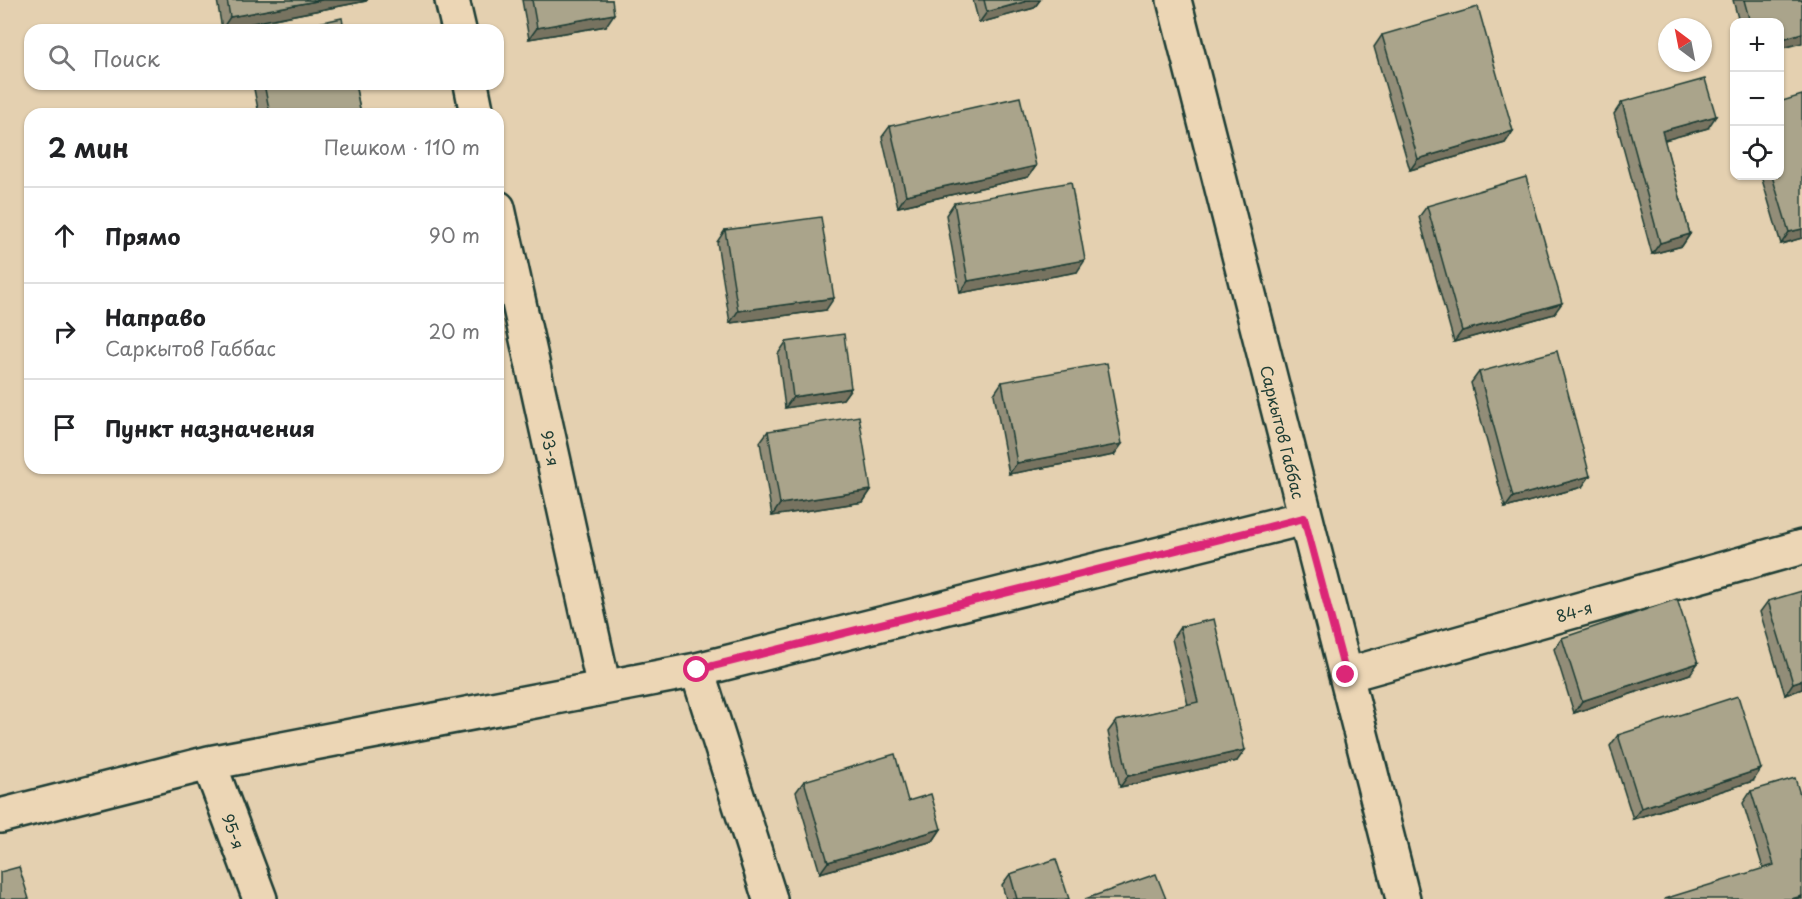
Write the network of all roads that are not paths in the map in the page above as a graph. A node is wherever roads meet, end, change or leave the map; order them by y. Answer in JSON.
{"nodes":[{"id":1,"x":452,"y":0,"type":"edge"},
{"id":2,"x":1174,"y":0,"type":"edge"},
{"id":3,"x":458,"y":24,"type":"edge"},
{"id":4,"x":472,"y":90,"type":"edge"},
{"id":5,"x":476,"y":108,"type":"edge"},
{"id":6,"x":504,"y":234,"type":"edge"},
{"id":7,"x":1304,"y":518,"type":"junction"},
{"id":8,"x":1802,"y":547,"type":"edge"},
{"id":9,"x":697,"y":670,"type":"junction"},
{"id":10,"x":1346,"y":675,"type":"junction"},
{"id":11,"x":604,"y":688,"type":"junction"},
{"id":12,"x":209,"y":763,"type":"junction"},
{"id":13,"x":0,"y":816,"type":"edge"},
{"id":14,"x":260,"y":899,"type":"edge"},
{"id":15,"x":770,"y":899,"type":"edge"},
{"id":16,"x":1403,"y":899,"type":"edge"}],
"edges":[{"from":1,"to":3,"type":"street"},
{"from":2,"to":7,"type":"street","name":"Саркытов Габбас"},
{"from":4,"to":5,"type":"street"},
{"from":6,"to":11,"type":"street","name":"93-я"},
{"from":7,"to":9,"type":"street"},
{"from":7,"to":10,"type":"street","name":"Саркытов Габбас"},
{"from":8,"to":10,"type":"street","name":"84-я"},
{"from":9,"to":11,"type":"street"},
{"from":9,"to":15,"type":"street"},
{"from":10,"to":16,"type":"street","name":"Саркытов Габбас"},
{"from":11,"to":12,"type":"street"},
{"from":12,"to":13,"type":"street"},
{"from":12,"to":14,"type":"street","name":"95-я"}]}
